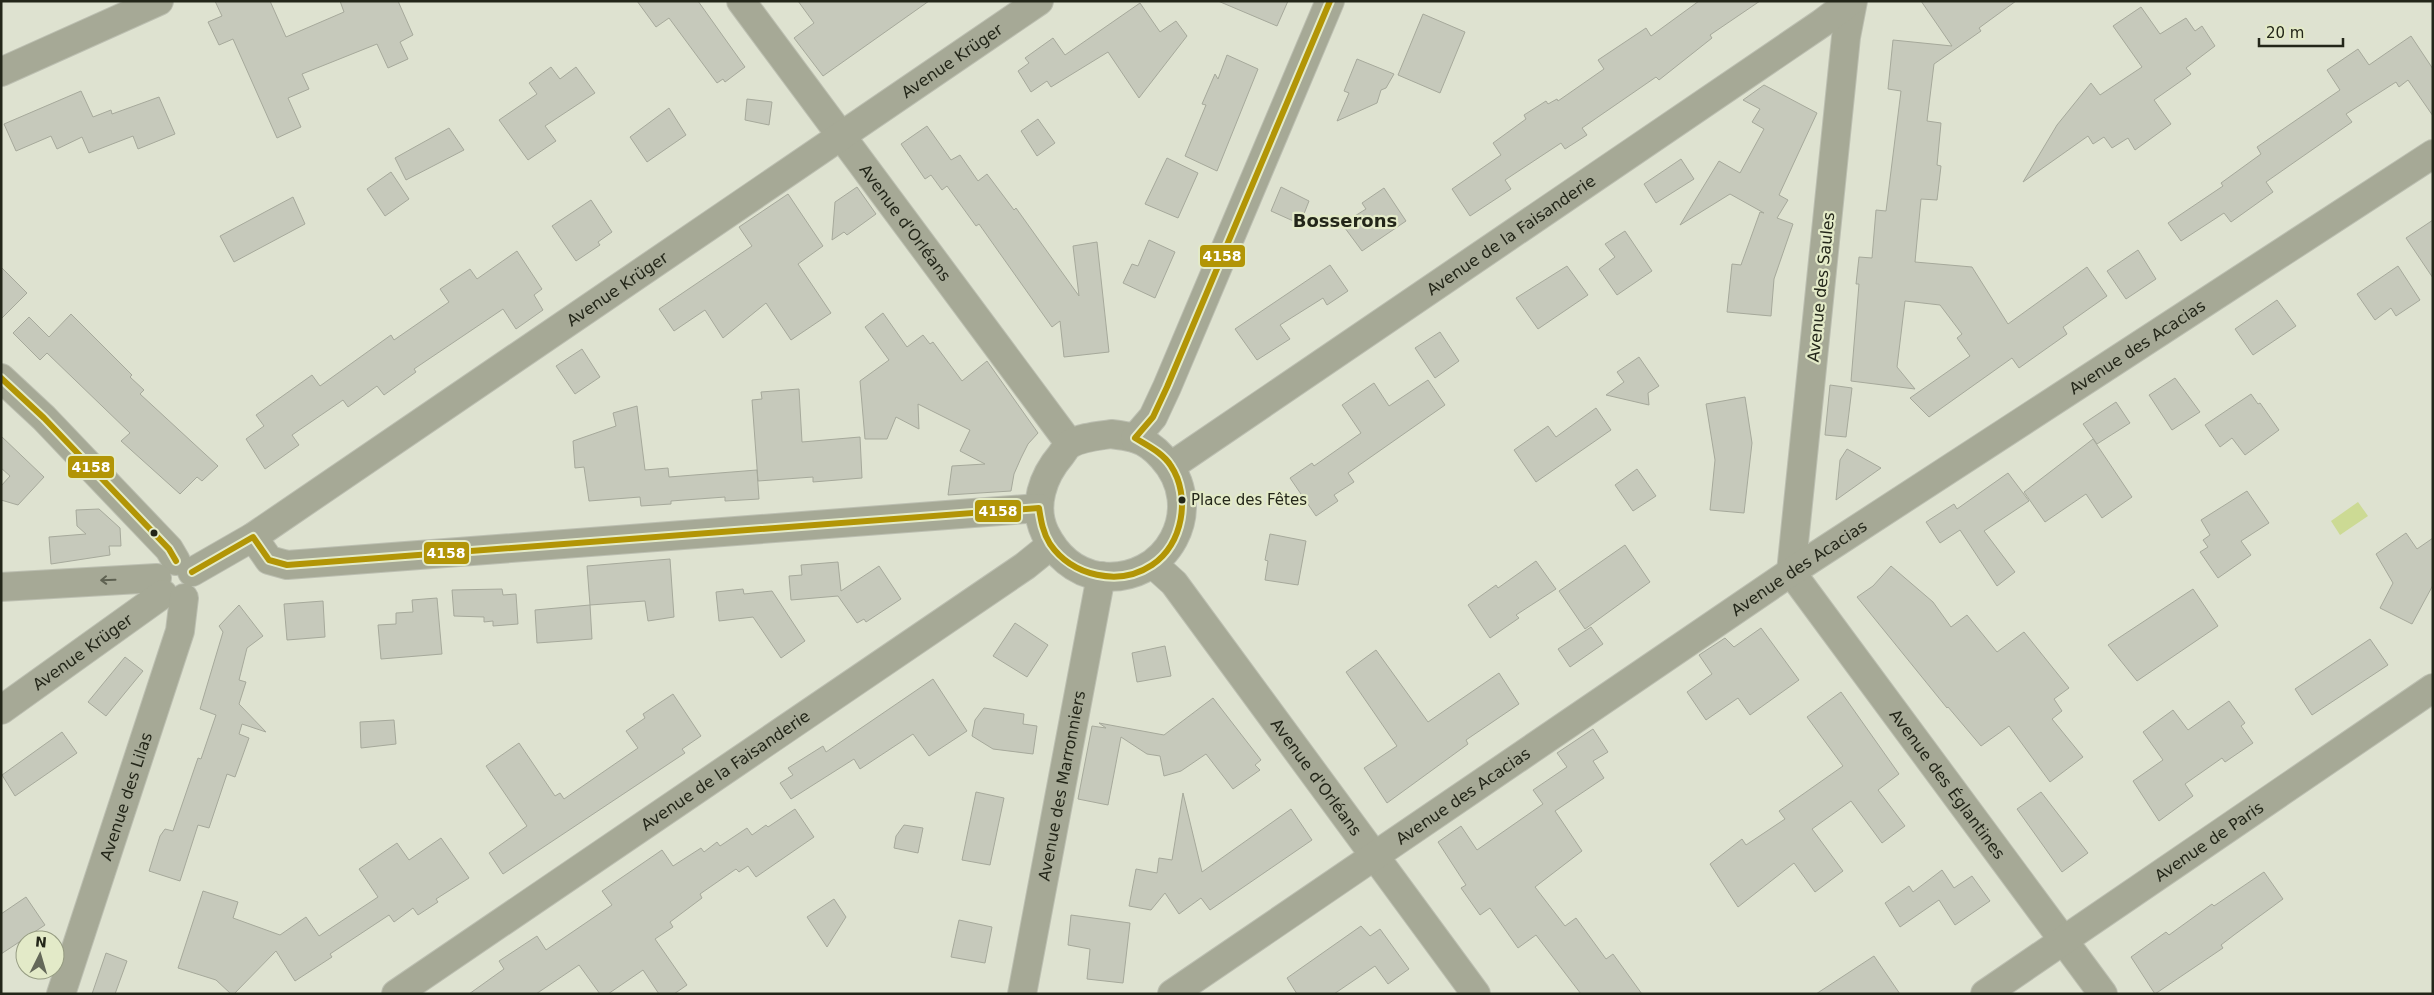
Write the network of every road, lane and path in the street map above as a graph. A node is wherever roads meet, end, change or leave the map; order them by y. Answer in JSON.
{"nodes":[{"id":1,"x":160,"y":1,"type":"edge"},
{"id":2,"x":741,"y":1,"type":"edge"},
{"id":3,"x":1039,"y":1,"type":"edge"},
{"id":4,"x":1330,"y":1,"type":"edge"},
{"id":5,"x":1852,"y":1,"type":"edge"},
{"id":6,"x":1,"y":72,"type":"edge"},
{"id":7,"x":842,"y":135,"type":"junction"},
{"id":8,"x":2433,"y":154,"type":"edge"},
{"id":9,"x":1,"y":378,"type":"edge"},
{"id":10,"x":1135,"y":438,"type":"junction"},
{"id":11,"x":1070,"y":444,"type":"junction"},
{"id":12,"x":1171,"y":466,"type":"junction"},
{"id":13,"x":1040,"y":508,"type":"junction"},
{"id":14,"x":253,"y":537,"type":"junction"},
{"id":15,"x":1051,"y":545,"type":"junction"},
{"id":16,"x":1153,"y":564,"type":"junction"},
{"id":17,"x":1791,"y":572,"type":"junction"},
{"id":18,"x":1101,"y":576,"type":"junction"},
{"id":19,"x":174,"y":581,"type":"junction"},
{"id":20,"x":1,"y":588,"type":"edge"},
{"id":21,"x":2433,"y":688,"type":"edge"},
{"id":22,"x":1,"y":710,"type":"edge"},
{"id":23,"x":1376,"y":856,"type":"junction"},
{"id":24,"x":2064,"y":939,"type":"junction"},
{"id":25,"x":61,"y":994,"type":"edge"},
{"id":26,"x":396,"y":994,"type":"edge"},
{"id":27,"x":1022,"y":994,"type":"edge"},
{"id":28,"x":1172,"y":994,"type":"edge"},
{"id":29,"x":1476,"y":994,"type":"edge"},
{"id":30,"x":1985,"y":994,"type":"edge"},
{"id":31,"x":2103,"y":994,"type":"edge"}],
"edges":[{"from":1,"to":6,"type":"street"},
{"from":2,"to":7,"type":"street","name":"Avenue d'Orléans"},
{"from":3,"to":7,"type":"street","name":"Avenue Krüger"},
{"from":4,"to":10,"type":"street"},
{"from":5,"to":12,"type":"street","name":"Avenue de la Faisanderie"},
{"from":5,"to":17,"type":"street","name":"Avenue des Saules"},
{"from":7,"to":11,"type":"street","name":"Avenue d'Orléans"},
{"from":7,"to":14,"type":"street","name":"Avenue Krüger"},
{"from":8,"to":17,"type":"street","name":"Avenue des Acacias"},
{"from":9,"to":19,"type":"street"},
{"from":10,"to":11,"type":"street"},
{"from":10,"to":12,"type":"street"},
{"from":11,"to":13,"type":"street"},
{"from":12,"to":16,"type":"street"},
{"from":13,"to":14,"type":"street"},
{"from":13,"to":15,"type":"street"},
{"from":14,"to":19,"type":"street","name":"Avenue Krüger"},
{"from":15,"to":18,"type":"street"},
{"from":15,"to":26,"type":"street","name":"Avenue de la Faisanderie"},
{"from":16,"to":18,"type":"street"},
{"from":16,"to":23,"type":"street","name":"Avenue d'Orléans"},
{"from":17,"to":23,"type":"street","name":"Avenue des Acacias"},
{"from":17,"to":24,"type":"street","name":"Avenue des Églantines"},
{"from":18,"to":27,"type":"street","name":"Avenue des Marronniers"},
{"from":19,"to":20,"type":"street","one_way":true},
{"from":19,"to":22,"type":"street","name":"Avenue Krüger"},
{"from":19,"to":25,"type":"street","name":"Avenue des Lilas"},
{"from":21,"to":24,"type":"street","name":"Avenue de Paris"},
{"from":23,"to":28,"type":"street","name":"Avenue des Acacias"},
{"from":23,"to":29,"type":"street","name":"Avenue d'Orléans"},
{"from":24,"to":30,"type":"street","name":"Avenue de Paris"},
{"from":24,"to":31,"type":"street","name":"Avenue des Églantines"}]}
